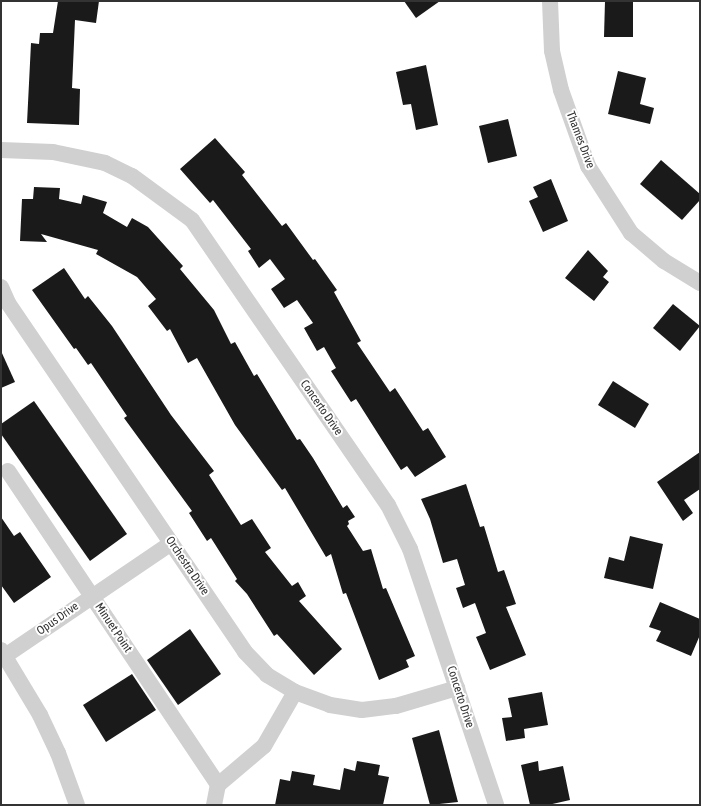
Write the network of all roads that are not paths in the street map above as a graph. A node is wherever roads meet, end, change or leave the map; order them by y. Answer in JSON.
{"nodes":[{"id":1,"x":550,"y":1,"type":"edge"},
{"id":2,"x":1,"y":150,"type":"edge"},
{"id":3,"x":700,"y":283,"type":"edge"},
{"id":4,"x":1,"y":287,"type":"edge"},
{"id":5,"x":4,"y":305,"type":"edge"},
{"id":6,"x":8,"y":471,"type":"dead end"},
{"id":7,"x":171,"y":543,"type":"junction"},
{"id":8,"x":91,"y":596,"type":"junction"},
{"id":9,"x":3,"y":653,"type":"edge"},
{"id":10,"x":457,"y":688,"type":"junction"},
{"id":11,"x":295,"y":692,"type":"junction"},
{"id":12,"x":218,"y":785,"type":"junction"},
{"id":13,"x":77,"y":805,"type":"edge"},
{"id":14,"x":214,"y":805,"type":"edge"},
{"id":15,"x":496,"y":805,"type":"edge"}],
"edges":[{"from":1,"to":3,"type":"street","name":"Thames Drive"},
{"from":2,"to":10,"type":"street","name":"Concerto Drive"},
{"from":4,"to":5,"type":"street","name":"Orchestra Drive"},
{"from":5,"to":7,"type":"street","name":"Orchestra Drive"},
{"from":6,"to":8,"type":"street","name":"Minuet Point"},
{"from":7,"to":8,"type":"street","name":"Opus Drive"},
{"from":7,"to":11,"type":"street","name":"Orchestra Drive"},
{"from":8,"to":9,"type":"street","name":"Opus Drive"},
{"from":8,"to":12,"type":"street","name":"Minuet Point"},
{"from":9,"to":13,"type":"street"},
{"from":10,"to":11,"type":"street","name":"Orchestra Drive"},
{"from":10,"to":15,"type":"street","name":"Concerto Drive"},
{"from":11,"to":12,"type":"street"},
{"from":12,"to":14,"type":"street"}]}
